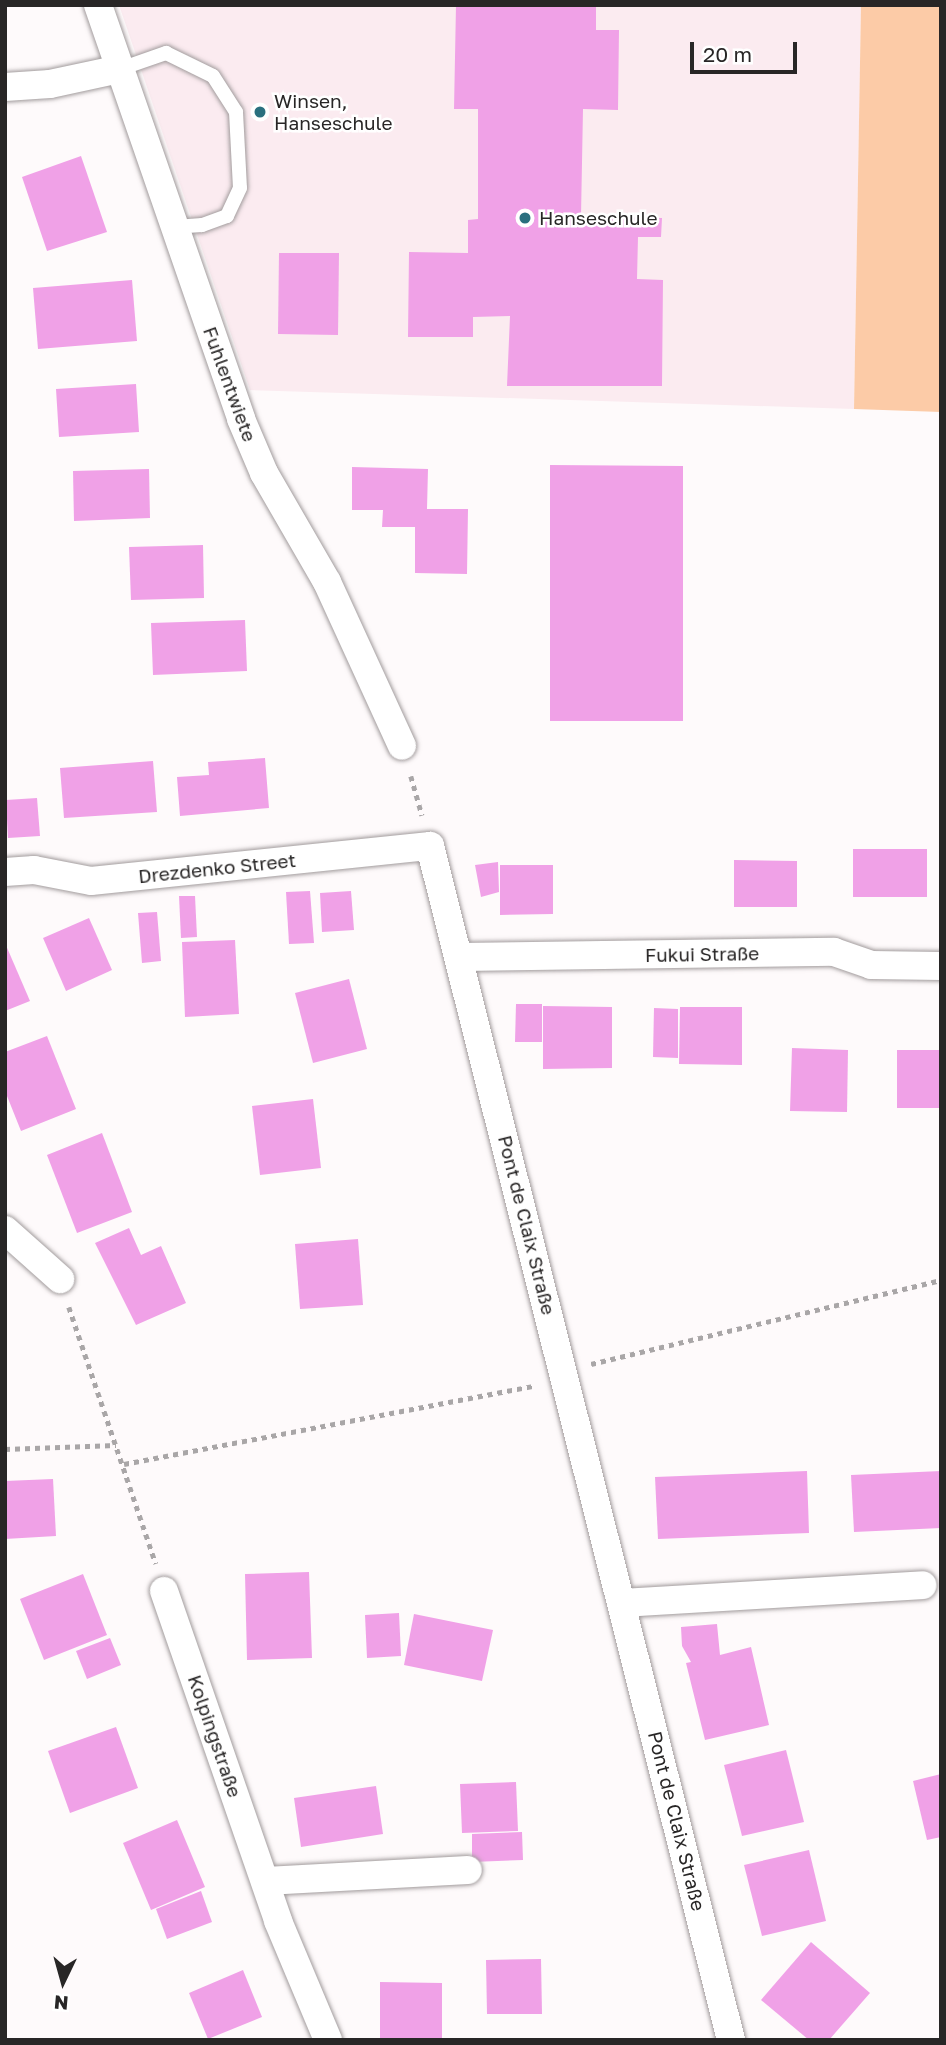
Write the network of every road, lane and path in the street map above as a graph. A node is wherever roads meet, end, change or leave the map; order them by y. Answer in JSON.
{"nodes":[{"id":1,"x":98,"y":5,"type":"edge"},
{"id":2,"x":120,"y":69,"type":"junction"},
{"id":3,"x":5,"y":87,"type":"edge"},
{"id":4,"x":175,"y":227,"type":"junction"},
{"id":5,"x":402,"y":746,"type":"joint"},
{"id":6,"x":430,"y":846,"type":"junction"},
{"id":7,"x":5,"y":872,"type":"edge"},
{"id":8,"x":461,"y":957,"type":"junction"},
{"id":9,"x":941,"y":966,"type":"edge"},
{"id":10,"x":5,"y":1230,"type":"edge"},
{"id":11,"x":60,"y":1279,"type":"joint"},
{"id":12,"x":941,"y":1280,"type":"edge"},
{"id":13,"x":564,"y":1374,"type":"junction"},
{"id":14,"x":117,"y":1445,"type":"junction"},
{"id":15,"x":5,"y":1449,"type":"edge"},
{"id":16,"x":124,"y":1464,"type":"junction"},
{"id":17,"x":922,"y":1586,"type":"dead end"},
{"id":18,"x":164,"y":1591,"type":"joint"},
{"id":19,"x":623,"y":1603,"type":"junction"},
{"id":20,"x":468,"y":1870,"type":"dead end"},
{"id":21,"x":266,"y":1881,"type":"junction"},
{"id":22,"x":328,"y":2040,"type":"edge"},
{"id":23,"x":731,"y":2040,"type":"edge"}],
"edges":[{"from":1,"to":2,"type":"street","name":"Fuhlentwiete"},
{"from":2,"to":3,"type":"street"},
{"from":2,"to":4,"type":"street","name":"Fuhlentwiete"},
{"from":2,"to":4,"type":"lane"},
{"from":4,"to":5,"type":"street","name":"Fuhlentwiete"},
{"from":5,"to":6,"type":"path"},
{"from":6,"to":7,"type":"street","name":"Drezdenko Street"},
{"from":6,"to":8,"type":"street","name":"Pont de Claix Straße"},
{"from":8,"to":9,"type":"street","name":"Fukui Straße"},
{"from":8,"to":13,"type":"street","name":"Pont de Claix Straße"},
{"from":10,"to":11,"type":"street"},
{"from":11,"to":14,"type":"path"},
{"from":12,"to":13,"type":"path"},
{"from":13,"to":16,"type":"path"},
{"from":13,"to":19,"type":"street","name":"Pont de Claix Straße"},
{"from":14,"to":15,"type":"path"},
{"from":14,"to":16,"type":"path"},
{"from":16,"to":18,"type":"path"},
{"from":17,"to":19,"type":"street"},
{"from":18,"to":21,"type":"street","name":"Kolpingstraße"},
{"from":19,"to":23,"type":"street","name":"Pont de Claix Straße"},
{"from":20,"to":21,"type":"street"},
{"from":21,"to":22,"type":"street","name":"Kolpingstraße"}]}
